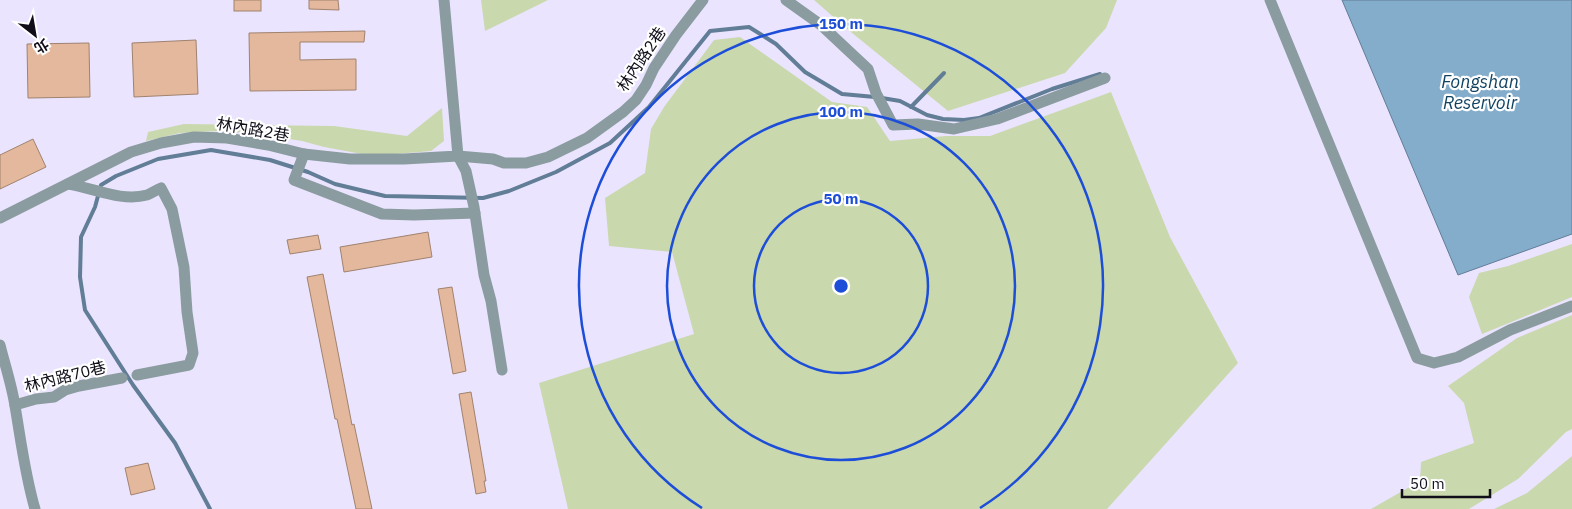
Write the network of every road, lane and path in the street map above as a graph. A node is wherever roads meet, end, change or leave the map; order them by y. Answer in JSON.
{"nodes":[{"id":1,"x":444,"y":0,"type":"edge"},
{"id":2,"x":703,"y":0,"type":"edge"},
{"id":3,"x":786,"y":0,"type":"edge"},
{"id":4,"x":1270,"y":0,"type":"edge"},
{"id":5,"x":1106,"y":78,"type":"dead end"},
{"id":6,"x":304,"y":154,"type":"junction"},
{"id":7,"x":458,"y":156,"type":"junction"},
{"id":8,"x":68,"y":184,"type":"junction"},
{"id":9,"x":475,"y":210,"type":"junction"},
{"id":10,"x":0,"y":218,"type":"edge"},
{"id":11,"x":1572,"y":306,"type":"edge"},
{"id":12,"x":0,"y":345,"type":"edge"},
{"id":13,"x":502,"y":370,"type":"dead end"},
{"id":14,"x":137,"y":375,"type":"dead end"},
{"id":15,"x":122,"y":378,"type":"dead end"},
{"id":16,"x":15,"y":405,"type":"junction"},
{"id":17,"x":35,"y":509,"type":"edge"}],
"edges":[{"from":1,"to":7,"type":"street"},
{"from":2,"to":7,"type":"street","name":"林內路2巷"},
{"from":3,"to":5,"type":"street"},
{"from":4,"to":11,"type":"street"},
{"from":6,"to":7,"type":"street","name":"林內路2巷"},
{"from":6,"to":8,"type":"street","name":"林內路2巷"},
{"from":6,"to":9,"type":"street"},
{"from":7,"to":9,"type":"street"},
{"from":8,"to":10,"type":"street","name":"林內路2巷"},
{"from":8,"to":14,"type":"street"},
{"from":9,"to":13,"type":"street"},
{"from":12,"to":16,"type":"street","name":"林內路70巷"},
{"from":15,"to":16,"type":"street","name":"林內路70巷"},
{"from":16,"to":17,"type":"street","name":"林內路70巷"}]}
